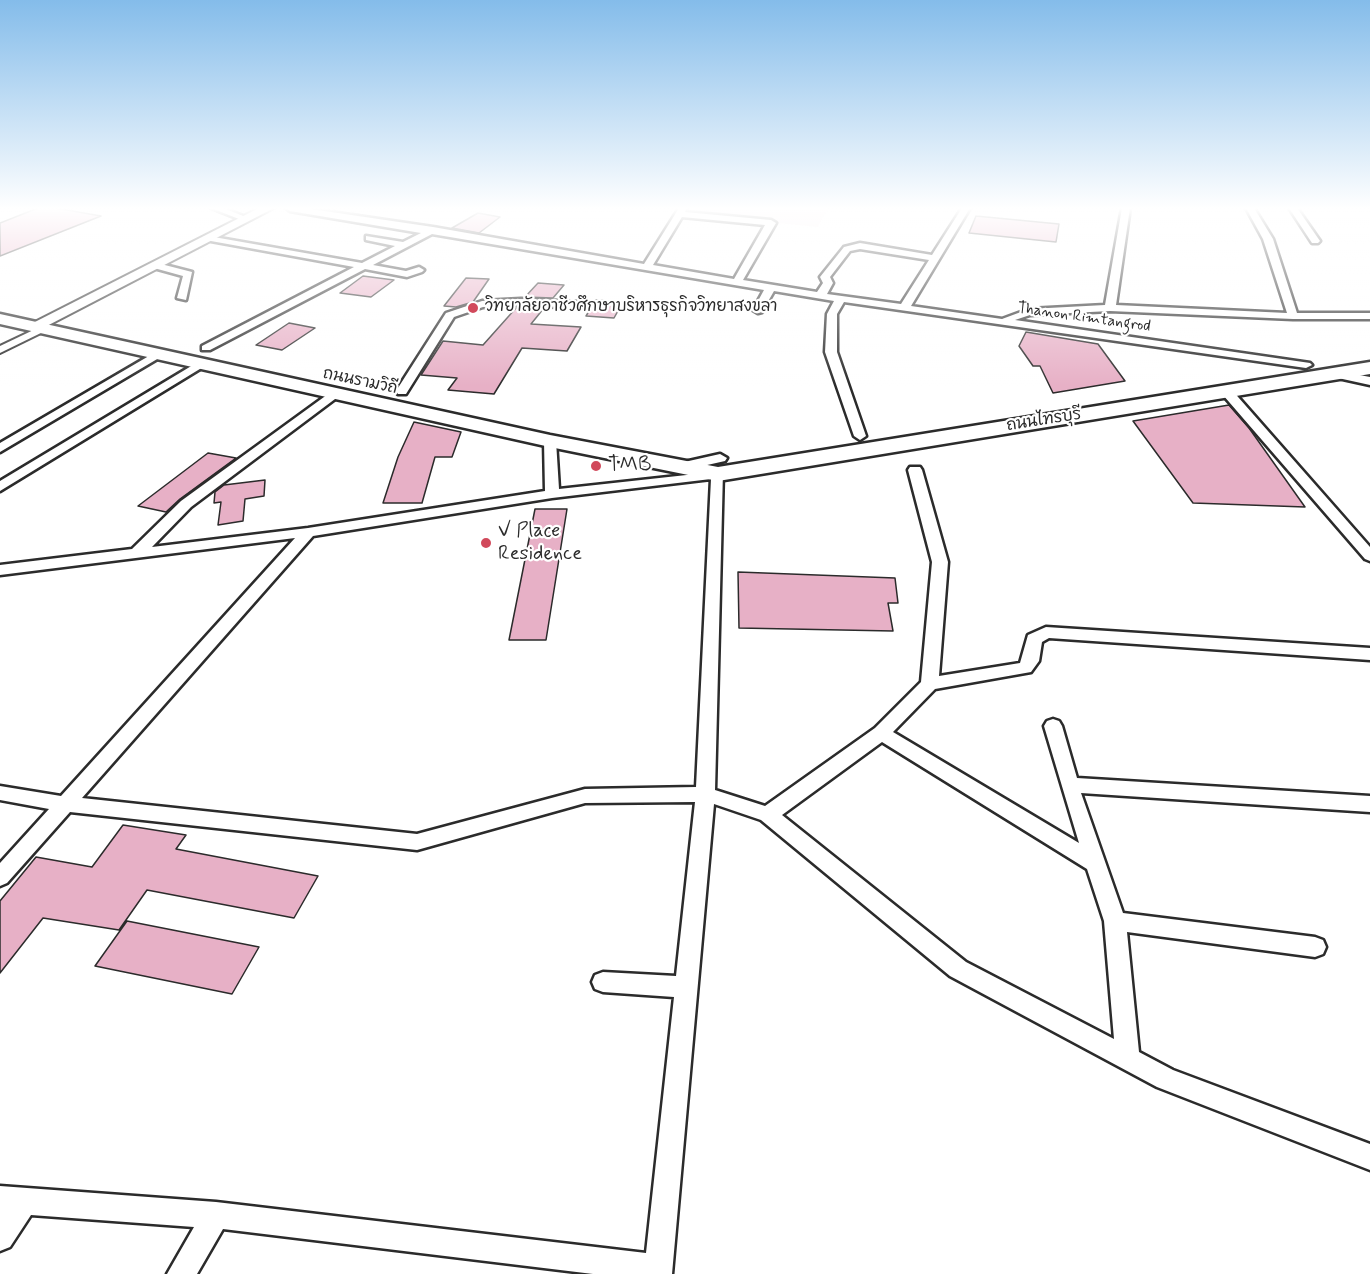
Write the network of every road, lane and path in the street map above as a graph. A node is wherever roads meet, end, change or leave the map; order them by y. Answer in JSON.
{"nodes":[{"id":1,"x":154,"y":267,"type":"edge"},
{"id":2,"x":163,"y":267,"type":"edge"},
{"id":3,"x":362,"y":267,"type":"edge"},
{"id":4,"x":374,"y":267,"type":"edge"},
{"id":5,"x":656,"y":267,"type":"edge"},
{"id":6,"x":745,"y":267,"type":"edge"},
{"id":7,"x":833,"y":267,"type":"edge"},
{"id":8,"x":928,"y":267,"type":"edge"},
{"id":9,"x":1117,"y":267,"type":"edge"},
{"id":10,"x":1277,"y":267,"type":"edge"},
{"id":11,"x":419,"y":270,"type":"dead end"},
{"id":12,"x":737,"y":282,"type":"junction"},
{"id":13,"x":771,"y":287,"type":"junction"},
{"id":14,"x":820,"y":296,"type":"junction"},
{"id":15,"x":183,"y":298,"type":"dead end"},
{"id":16,"x":841,"y":298,"type":"junction"},
{"id":17,"x":0,"y":303,"type":"edge"},
{"id":18,"x":579,"y":305,"type":"dead end"},
{"id":19,"x":904,"y":308,"type":"junction"},
{"id":20,"x":1110,"y":309,"type":"junction"},
{"id":21,"x":758,"y":310,"type":"dead end"},
{"id":22,"x":1293,"y":316,"type":"junction"},
{"id":23,"x":1370,"y":316,"type":"edge"},
{"id":24,"x":0,"y":319,"type":"edge"},
{"id":25,"x":1002,"y":321,"type":"junction"},
{"id":26,"x":52,"y":324,"type":"junction"},
{"id":27,"x":0,"y":350,"type":"edge"},
{"id":28,"x":1370,"y":354,"type":"edge"},
{"id":29,"x":158,"y":355,"type":"junction"},
{"id":30,"x":204,"y":356,"type":"junction"},
{"id":31,"x":1306,"y":365,"type":"junction"},
{"id":32,"x":1370,"y":368,"type":"edge"},
{"id":33,"x":1333,"y":374,"type":"junction"},
{"id":34,"x":1370,"y":381,"type":"edge"},
{"id":35,"x":402,"y":391,"type":"junction"},
{"id":36,"x":1227,"y":392,"type":"junction"},
{"id":37,"x":335,"y":393,"type":"junction"},
{"id":38,"x":860,"y":436,"type":"junction"},
{"id":39,"x":550,"y":441,"type":"junction"},
{"id":40,"x":0,"y":448,"type":"edge"},
{"id":41,"x":719,"y":466,"type":"junction"},
{"id":42,"x":682,"y":467,"type":"junction"},
{"id":43,"x":915,"y":470,"type":"dead end"},
{"id":44,"x":0,"y":487,"type":"edge"},
{"id":45,"x":591,"y":489,"type":"junction"},
{"id":46,"x":552,"y":494,"type":"junction"},
{"id":47,"x":308,"y":532,"type":"junction"},
{"id":48,"x":136,"y":553,"type":"junction"},
{"id":49,"x":1370,"y":556,"type":"edge"},
{"id":50,"x":0,"y":570,"type":"edge"},
{"id":51,"x":1370,"y":654,"type":"edge"},
{"id":52,"x":930,"y":684,"type":"junction"},
{"id":53,"x":1053,"y":726,"type":"dead end"},
{"id":54,"x":881,"y":733,"type":"junction"},
{"id":55,"x":1069,"y":784,"type":"junction"},
{"id":56,"x":0,"y":793,"type":"edge"},
{"id":57,"x":705,"y":795,"type":"junction"},
{"id":58,"x":66,"y":804,"type":"junction"},
{"id":59,"x":1370,"y":804,"type":"edge"},
{"id":60,"x":768,"y":815,"type":"junction"},
{"id":61,"x":1096,"y":864,"type":"junction"},
{"id":62,"x":0,"y":877,"type":"edge"},
{"id":63,"x":1115,"y":921,"type":"junction"},
{"id":64,"x":1315,"y":946,"type":"dead end"},
{"id":65,"x":603,"y":982,"type":"dead end"},
{"id":66,"x":686,"y":987,"type":"junction"},
{"id":67,"x":1128,"y":1059,"type":"junction"},
{"id":68,"x":1370,"y":1157,"type":"edge"},
{"id":69,"x":11,"y":1201,"type":"edge"},
{"id":70,"x":216,"y":1215,"type":"junction"},
{"id":71,"x":0,"y":1237,"type":"edge"},
{"id":72,"x":659,"y":1271,"type":"edge"},
{"id":73,"x":181,"y":1274,"type":"edge"}],
"edges":[{"from":1,"to":26,"type":"main road"},
{"from":2,"to":15,"type":"street"},
{"from":3,"to":30,"type":"street"},
{"from":4,"to":11,"type":"street"},
{"from":5,"to":12,"type":"street","name":"Thanon Rimtangrod"},
{"from":6,"to":12,"type":"street"},
{"from":7,"to":14,"type":"street"},
{"from":8,"to":19,"type":"street"},
{"from":9,"to":20,"type":"street"},
{"from":10,"to":22,"type":"street"},
{"from":12,"to":13,"type":"street","name":"Thanon Rimtangrod"},
{"from":13,"to":14,"type":"street","name":"Thanon Rimtangrod"},
{"from":13,"to":21,"type":"street"},
{"from":14,"to":16,"type":"street","name":"Thanon Rimtangrod"},
{"from":16,"to":19,"type":"street","name":"Thanon Rimtangrod"},
{"from":16,"to":38,"type":"street"},
{"from":17,"to":26,"type":"main road","name":"ถนนรามวิถี"},
{"from":18,"to":35,"type":"street"},
{"from":19,"to":25,"type":"street","name":"Thanon Rimtangrod"},
{"from":20,"to":22,"type":"street"},
{"from":20,"to":25,"type":"street"},
{"from":22,"to":23,"type":"street"},
{"from":24,"to":26,"type":"main road","name":"ถนนรามวิถี"},
{"from":25,"to":31,"type":"street","name":"Thanon Rimtangrod"},
{"from":26,"to":27,"type":"street"},
{"from":26,"to":29,"type":"main road","name":"ถนนรามวิถี"},
{"from":26,"to":30,"type":"main road","name":"ถนนรามวิถี"},
{"from":28,"to":31,"type":"main road","name":"ถนนไทรบุรี"},
{"from":29,"to":30,"type":"main road","name":"ถนนรามวิถี"},
{"from":29,"to":40,"type":"street"},
{"from":30,"to":35,"type":"main road","name":"ถนนรามวิถี"},
{"from":30,"to":37,"type":"main road","name":"ถนนรามวิถี"},
{"from":30,"to":44,"type":"street"},
{"from":31,"to":38,"type":"main road","name":"ถนนไทรบุรี"},
{"from":32,"to":33,"type":"main road","name":"ถนนไทรบุรี"},
{"from":33,"to":34,"type":"street"},
{"from":33,"to":36,"type":"main road","name":"ถนนไทรบุรี"},
{"from":35,"to":41,"type":"main road","name":"ถนนรามวิถี"},
{"from":36,"to":41,"type":"main road","name":"ถนนไทรบุรี"},
{"from":36,"to":49,"type":"street"},
{"from":37,"to":39,"type":"main road","name":"ถนนรามวิถี"},
{"from":37,"to":48,"type":"street"},
{"from":38,"to":41,"type":"main road","name":"ถนนไทรบุรี"},
{"from":39,"to":42,"type":"main road","name":"ถนนรามวิถี"},
{"from":39,"to":46,"type":"street"},
{"from":41,"to":42,"type":"main road","name":"ถนนรามวิถี"},
{"from":41,"to":45,"type":"street"},
{"from":41,"to":57,"type":"street"},
{"from":42,"to":45,"type":"street"},
{"from":43,"to":52,"type":"street"},
{"from":45,"to":46,"type":"street"},
{"from":46,"to":47,"type":"street"},
{"from":47,"to":48,"type":"street"},
{"from":47,"to":58,"type":"street"},
{"from":48,"to":50,"type":"street"},
{"from":51,"to":52,"type":"street"},
{"from":52,"to":54,"type":"street"},
{"from":53,"to":55,"type":"street"},
{"from":54,"to":60,"type":"street"},
{"from":54,"to":61,"type":"street"},
{"from":55,"to":59,"type":"street"},
{"from":55,"to":61,"type":"street"},
{"from":56,"to":58,"type":"street"},
{"from":57,"to":58,"type":"street"},
{"from":57,"to":60,"type":"street"},
{"from":57,"to":66,"type":"street"},
{"from":58,"to":62,"type":"street"},
{"from":60,"to":67,"type":"street"},
{"from":61,"to":63,"type":"street"},
{"from":63,"to":64,"type":"street"},
{"from":63,"to":67,"type":"street"},
{"from":65,"to":66,"type":"street"},
{"from":66,"to":72,"type":"street"},
{"from":67,"to":68,"type":"street"},
{"from":69,"to":70,"type":"street"},
{"from":69,"to":71,"type":"street"},
{"from":70,"to":72,"type":"street"},
{"from":70,"to":73,"type":"street"}]}
